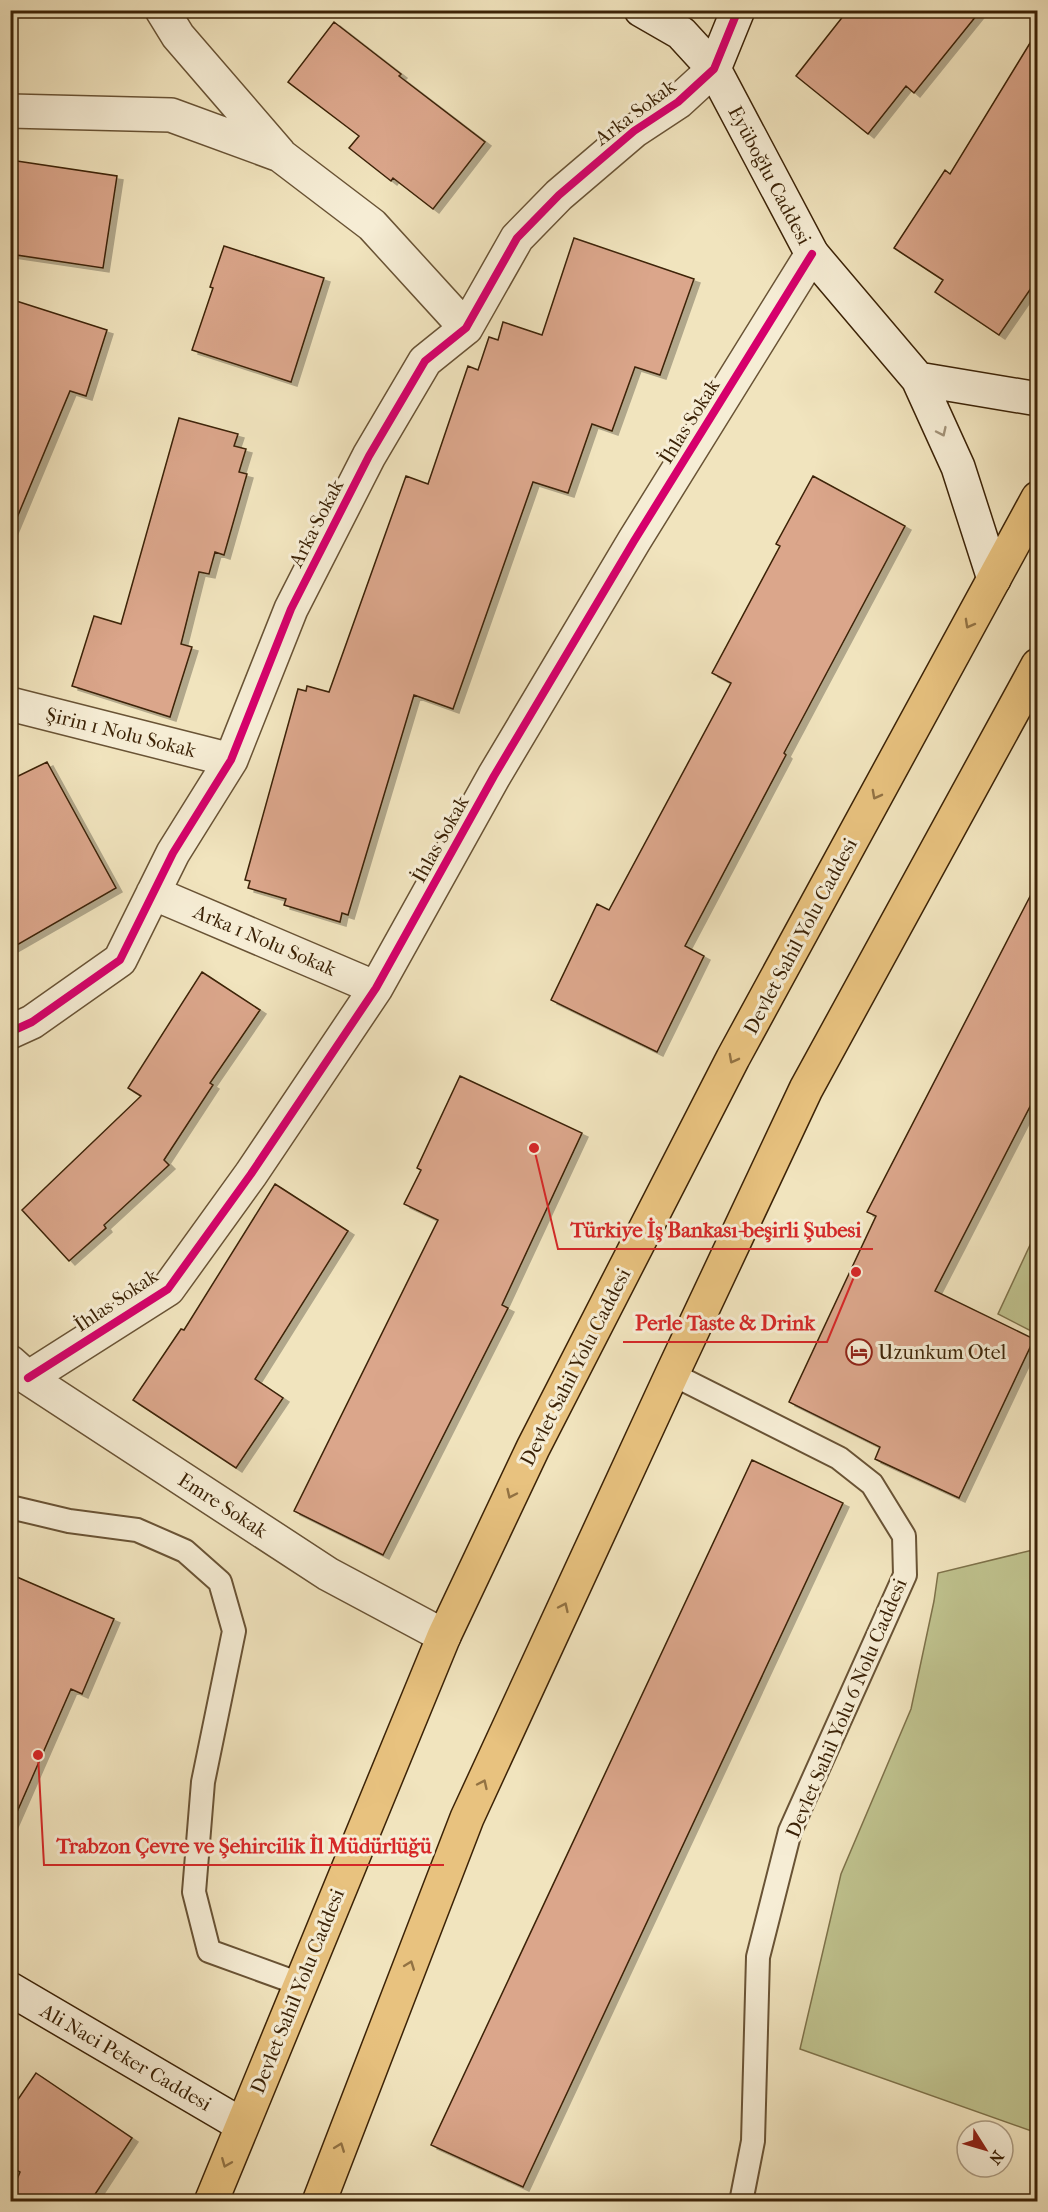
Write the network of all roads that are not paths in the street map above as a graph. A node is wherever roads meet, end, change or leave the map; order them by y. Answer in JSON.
{"nodes":[{"id":1,"x":162,"y":10,"type":"edge"},
{"id":2,"x":640,"y":10,"type":"edge"},
{"id":3,"x":738,"y":10,"type":"edge"},
{"id":4,"x":714,"y":69,"type":"junction"},
{"id":5,"x":10,"y":111,"type":"edge"},
{"id":6,"x":280,"y":155,"type":"junction"},
{"id":7,"x":812,"y":254,"type":"junction"},
{"id":8,"x":466,"y":328,"type":"junction"},
{"id":9,"x":918,"y":379,"type":"junction"},
{"id":10,"x":1038,"y":399,"type":"edge"},
{"id":11,"x":1038,"y":498,"type":"edge"},
{"id":12,"x":994,"y":579,"type":"junction"},
{"id":13,"x":1038,"y":665,"type":"edge"},
{"id":14,"x":10,"y":704,"type":"edge"},
{"id":15,"x":231,"y":760,"type":"junction"},
{"id":16,"x":153,"y":892,"type":"junction"},
{"id":17,"x":376,"y":988,"type":"junction"},
{"id":18,"x":10,"y":1032,"type":"edge"},
{"id":19,"x":19,"y":1370,"type":"edge"},
{"id":20,"x":672,"y":1374,"type":"junction"},
{"id":21,"x":10,"y":1507,"type":"edge"},
{"id":22,"x":444,"y":1636,"type":"junction"},
{"id":23,"x":300,"y":1984,"type":"junction"},
{"id":24,"x":10,"y":1989,"type":"edge"},
{"id":25,"x":242,"y":2125,"type":"junction"},
{"id":26,"x":211,"y":2202,"type":"edge"},
{"id":27,"x":319,"y":2202,"type":"edge"},
{"id":28,"x":741,"y":2202,"type":"edge"}],
"edges":[{"from":1,"to":6,"type":"street"},
{"from":2,"to":4,"type":"street","name":"Eyüboğlu Caddesi"},
{"from":3,"to":4,"type":"street"},
{"from":4,"to":7,"type":"street","name":"Eyüboğlu Caddesi"},
{"from":4,"to":8,"type":"street","name":"Arka Sokak"},
{"from":5,"to":6,"type":"street"},
{"from":6,"to":8,"type":"street"},
{"from":7,"to":9,"type":"street","name":"Eyüboğlu Caddesi"},
{"from":7,"to":17,"type":"street","name":"İhlas Sokak"},
{"from":8,"to":15,"type":"street","name":"Arka Sokak"},
{"from":9,"to":10,"type":"street"},
{"from":9,"to":12,"type":"street","name":"Eyüboğlu Caddesi","one_way":true},
{"from":11,"to":12,"type":"main road","name":"Devlet Sahil Yolu Caddesi"},
{"from":12,"to":22,"type":"main road","name":"Devlet Sahil Yolu Caddesi","one_way":true},
{"from":13,"to":20,"type":"main road"},
{"from":14,"to":15,"type":"street","name":"Şirin 1 Nolu Sokak"},
{"from":15,"to":16,"type":"street","name":"Arka Sokak"},
{"from":16,"to":17,"type":"street","name":"Arka 1 Nolu Sokak"},
{"from":16,"to":18,"type":"street","name":"Arka Sokak"},
{"from":17,"to":19,"type":"street","name":"İhlas Sokak"},
{"from":19,"to":22,"type":"street","name":"Emre Sokak"},
{"from":27,"to":20,"type":"main road","one_way":true},
{"from":20,"to":28,"type":"lane","name":"Devlet Sahil Yolu 6 Nolu Caddesi"},
{"from":21,"to":23,"type":"lane"},
{"from":22,"to":23,"type":"main road","name":"Devlet Sahil Yolu Caddesi"},
{"from":23,"to":25,"type":"main road","name":"Devlet Sahil Yolu Caddesi"},
{"from":24,"to":25,"type":"street","name":"Ali Naci Peker Caddesi"},
{"from":25,"to":26,"type":"main road","name":"Devlet Sahil Yolu Caddesi","one_way":true}]}
